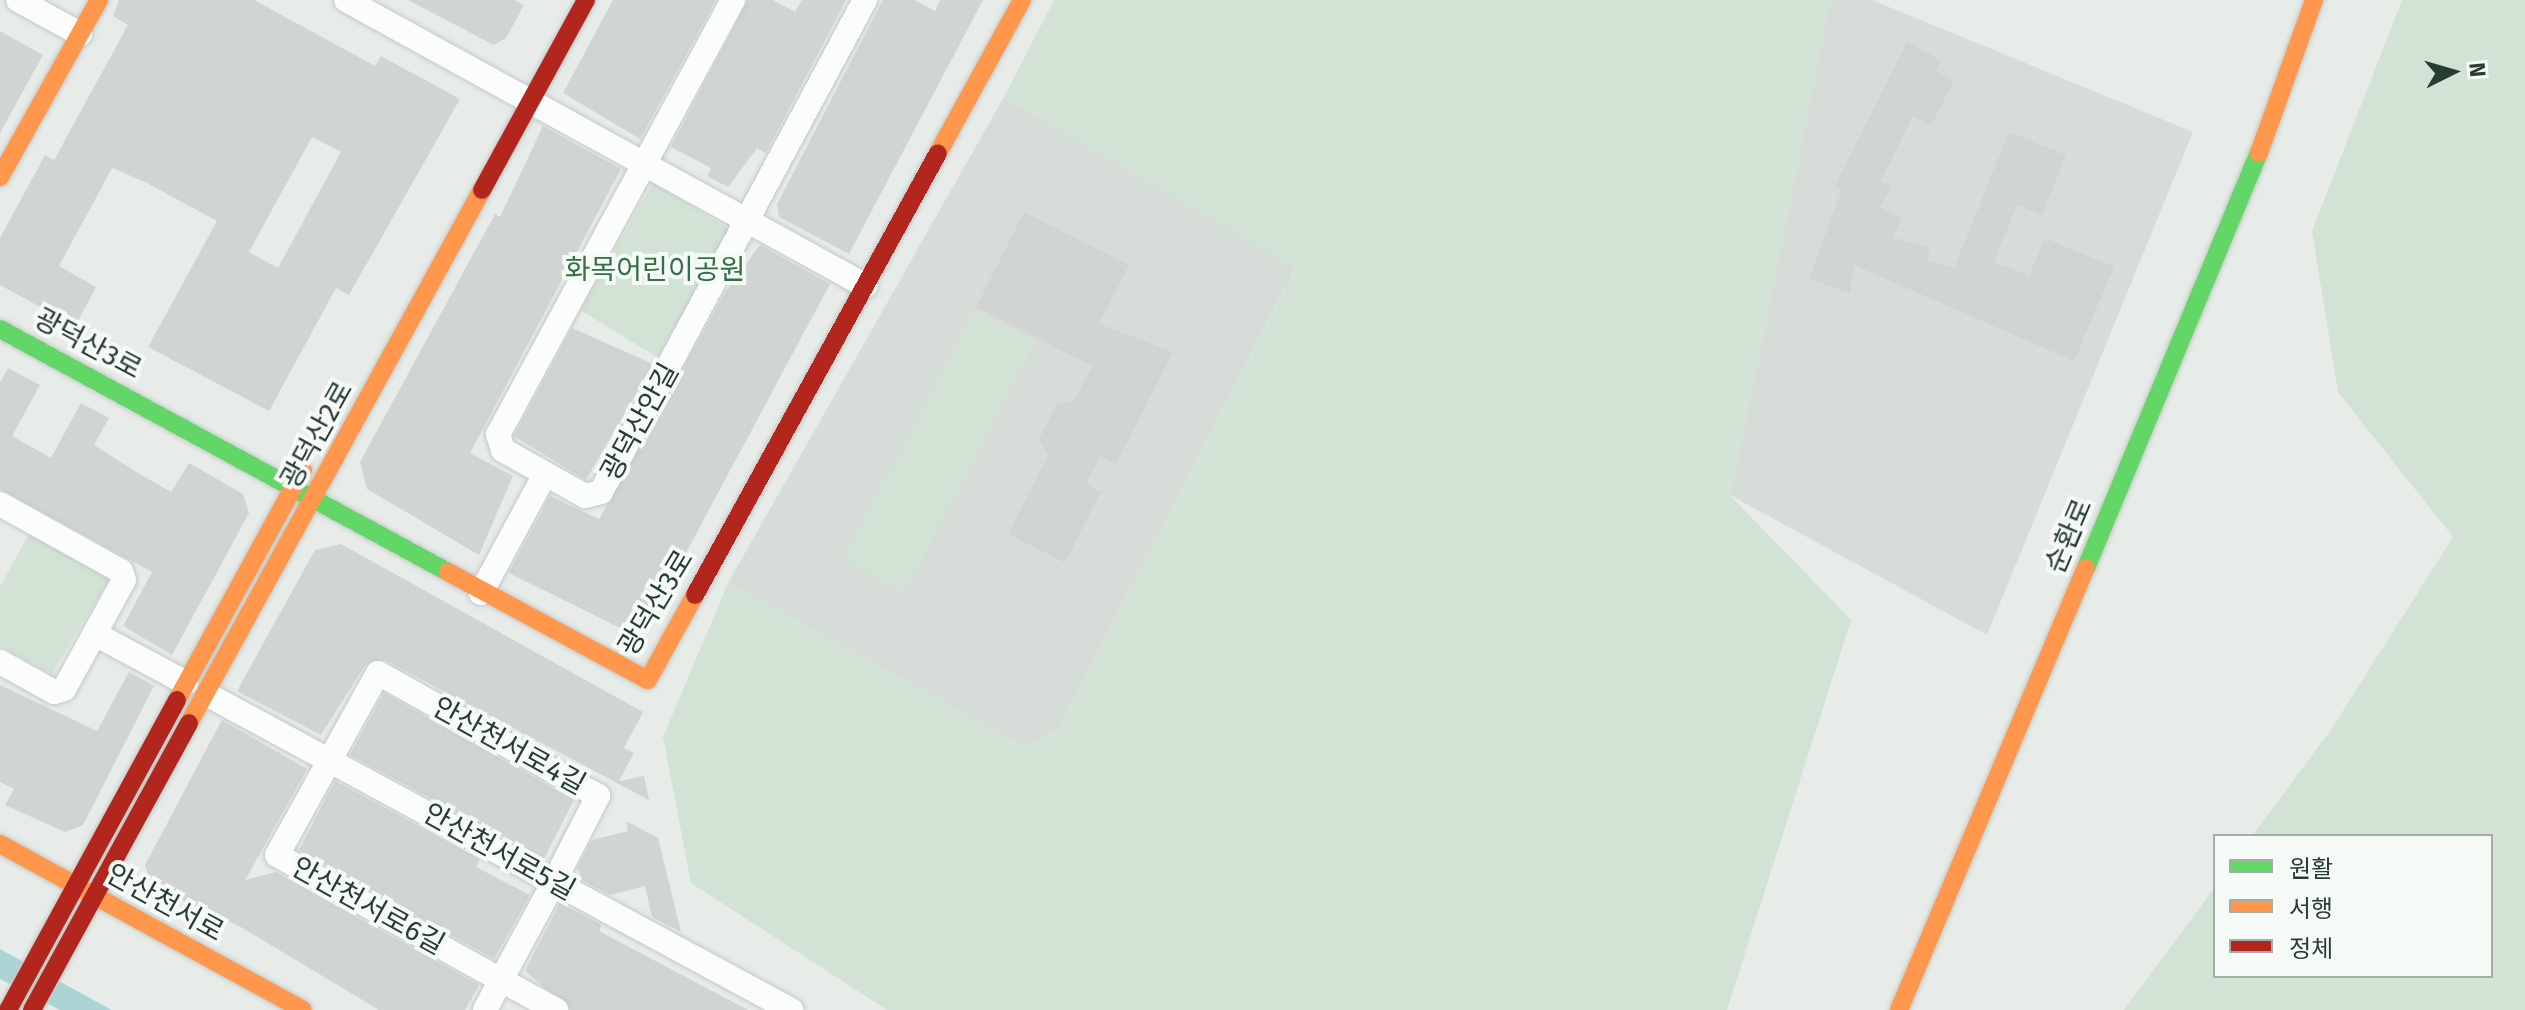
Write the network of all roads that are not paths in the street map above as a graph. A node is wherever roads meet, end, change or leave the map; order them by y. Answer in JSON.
{"nodes":[{"id":1,"x":18,"y":0,"type":"edge"},
{"id":2,"x":99,"y":0,"type":"edge"},
{"id":3,"x":346,"y":0,"type":"edge"},
{"id":4,"x":562,"y":0,"type":"edge"},
{"id":5,"x":586,"y":0,"type":"edge"},
{"id":6,"x":733,"y":0,"type":"edge"},
{"id":7,"x":865,"y":0,"type":"edge"},
{"id":8,"x":1022,"y":0,"type":"edge"},
{"id":9,"x":2314,"y":0,"type":"edge"},
{"id":10,"x":2333,"y":12,"type":"dead end"},
{"id":11,"x":80,"y":34,"type":"junction"},
{"id":12,"x":2289,"y":82,"type":"junction"},
{"id":13,"x":522,"y":96,"type":"junction"},
{"id":14,"x":4,"y":162,"type":"edge"},
{"id":15,"x":646,"y":162,"type":"junction"},
{"id":16,"x":750,"y":221,"type":"junction"},
{"id":17,"x":866,"y":286,"type":"junction"},
{"id":18,"x":0,"y":329,"type":"edge"},
{"id":19,"x":545,"y":474,"type":"junction"},
{"id":20,"x":293,"y":488,"type":"junction"},
{"id":21,"x":314,"y":499,"type":"junction"},
{"id":22,"x":0,"y":504,"type":"edge"},
{"id":23,"x":481,"y":593,"type":"junction"},
{"id":24,"x":97,"y":635,"type":"junction"},
{"id":25,"x":0,"y":662,"type":"edge"},
{"id":26,"x":186,"y":683,"type":"junction"},
{"id":27,"x":208,"y":695,"type":"junction"},
{"id":28,"x":329,"y":759,"type":"junction"},
{"id":29,"x":0,"y":844,"type":"edge"},
{"id":30,"x":554,"y":882,"type":"junction"},
{"id":31,"x":74,"y":885,"type":"junction"},
{"id":32,"x":98,"y":898,"type":"junction"},
{"id":33,"x":501,"y":980,"type":"junction"},
{"id":34,"x":8,"y":1010,"type":"edge"},
{"id":35,"x":32,"y":1010,"type":"edge"},
{"id":36,"x":303,"y":1010,"type":"edge"},
{"id":37,"x":485,"y":1010,"type":"edge"},
{"id":38,"x":556,"y":1010,"type":"edge"},
{"id":39,"x":791,"y":1010,"type":"edge"},
{"id":40,"x":1899,"y":1010,"type":"edge"}],
"edges":[{"from":1,"to":11,"type":"street"},
{"from":2,"to":11,"type":"street"},
{"from":3,"to":13,"type":"street"},
{"from":4,"to":13,"type":"street","name":"광덕산2로"},
{"from":5,"to":13,"type":"street","name":"광덕산2로"},
{"from":6,"to":15,"type":"street","name":"광덕산안길"},
{"from":7,"to":16,"type":"street","name":"광덕산안길"},
{"from":8,"to":17,"type":"street","name":"광덕산3로"},
{"from":9,"to":12,"type":"street","name":"순환로"},
{"from":10,"to":12,"type":"street","name":"순환로"},
{"from":11,"to":14,"type":"street"},
{"from":12,"to":40,"type":"street","name":"순환로"},
{"from":13,"to":15,"type":"street"},
{"from":13,"to":20,"type":"street","name":"광덕산2로"},
{"from":13,"to":21,"type":"street","name":"광덕산2로"},
{"from":15,"to":16,"type":"street"},
{"from":15,"to":19,"type":"street","name":"광덕산안길"},
{"from":16,"to":17,"type":"street"},
{"from":16,"to":19,"type":"street","name":"광덕산안길"},
{"from":17,"to":23,"type":"street","name":"광덕산3로"},
{"from":18,"to":20,"type":"street","name":"광덕산3로"},
{"from":19,"to":23,"type":"street"},
{"from":20,"to":21,"type":"street","name":"광덕산3로"},
{"from":20,"to":26,"type":"street","name":"광덕산2로"},
{"from":21,"to":23,"type":"street","name":"광덕산3로"},
{"from":21,"to":27,"type":"street","name":"광덕산2로"},
{"from":22,"to":24,"type":"street"},
{"from":24,"to":25,"type":"street"},
{"from":24,"to":26,"type":"street"},
{"from":26,"to":31,"type":"street","name":"광덕산2로"},
{"from":27,"to":28,"type":"street","name":"안산천서로5길"},
{"from":27,"to":32,"type":"street","name":"광덕산2로"},
{"from":28,"to":30,"type":"street","name":"안산천서로5길"},
{"from":28,"to":30,"type":"street","name":"안산천서로4길"},
{"from":28,"to":33,"type":"street","name":"안산천서로6길"},
{"from":29,"to":31,"type":"street","name":"안산천서로"},
{"from":30,"to":33,"type":"street","name":"안산천서로4길"},
{"from":30,"to":39,"type":"street","name":"안산천서로5길"},
{"from":31,"to":32,"type":"street","name":"안산천서로"},
{"from":31,"to":34,"type":"street","name":"광덕산2로"},
{"from":32,"to":35,"type":"street","name":"광덕산2로"},
{"from":32,"to":36,"type":"street","name":"안산천서로"},
{"from":33,"to":37,"type":"street","name":"안산천서로4길"},
{"from":33,"to":38,"type":"street","name":"안산천서로6길"}]}
